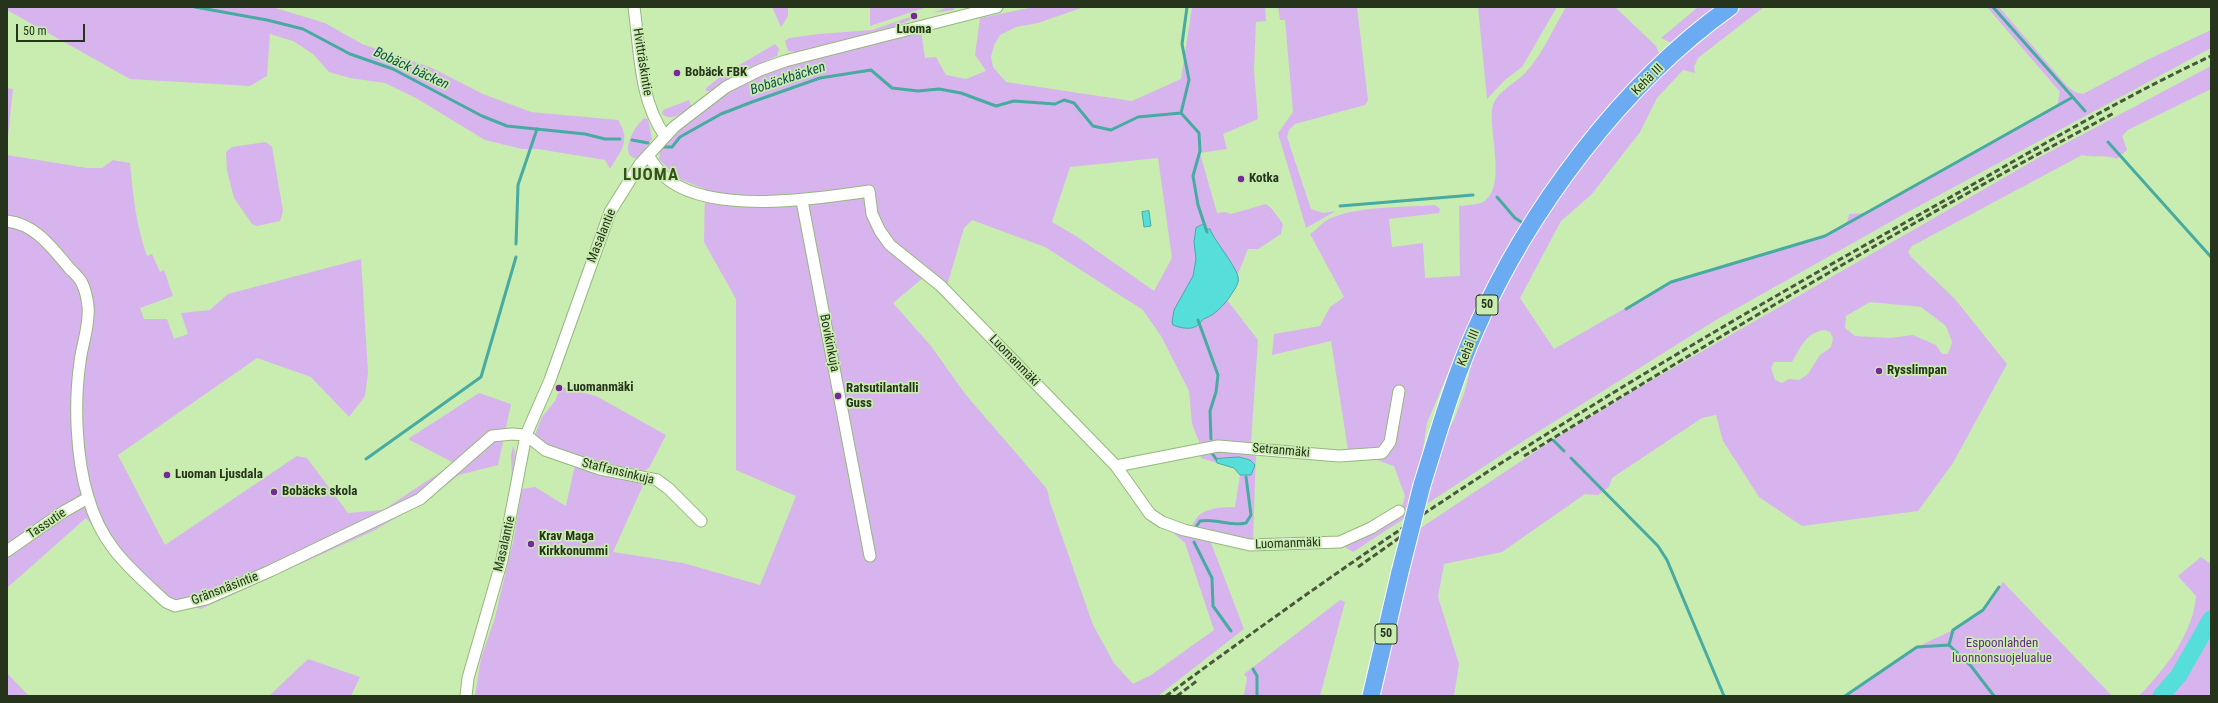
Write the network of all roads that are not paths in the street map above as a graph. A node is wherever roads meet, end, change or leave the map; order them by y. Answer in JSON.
{"nodes":[{"id":1,"x":634,"y":7,"type":"edge"},
{"id":2,"x":997,"y":7,"type":"edge"},
{"id":3,"x":1730,"y":7,"type":"edge"},
{"id":4,"x":665,"y":136,"type":"junction"},
{"id":5,"x":648,"y":155,"type":"junction"},
{"id":6,"x":802,"y":200,"type":"junction"},
{"id":7,"x":7,"y":222,"type":"edge"},
{"id":8,"x":1399,"y":391,"type":"dead end"},
{"id":9,"x":526,"y":435,"type":"junction"},
{"id":10,"x":1116,"y":466,"type":"junction"},
{"id":11,"x":88,"y":498,"type":"junction"},
{"id":12,"x":1399,"y":512,"type":"dead end"},
{"id":13,"x":701,"y":521,"type":"dead end"},
{"id":14,"x":7,"y":551,"type":"edge"},
{"id":15,"x":870,"y":556,"type":"dead end"},
{"id":16,"x":466,"y":696,"type":"edge"},
{"id":17,"x":1371,"y":696,"type":"edge"}],
"edges":[{"from":1,"to":4,"type":"street","name":"Hvitträskintie"},
{"from":2,"to":4,"type":"street","name":"Masalantie"},
{"from":3,"to":17,"type":"highway","name":"Kehä III","number":"50","bridge":true},
{"from":4,"to":5,"type":"street","name":"Masalantie"},
{"from":5,"to":6,"type":"street","name":"Luomanmäki"},
{"from":5,"to":9,"type":"street","name":"Masalantie"},
{"from":6,"to":10,"type":"street","name":"Luomanmäki"},
{"from":6,"to":15,"type":"street","name":"Bovikinkuja"},
{"from":7,"to":11,"type":"street","name":"Gränsnäsintie"},
{"from":8,"to":10,"type":"street","name":"Setranmäki"},
{"from":9,"to":11,"type":"street","name":"Gränsnäsintie"},
{"from":9,"to":13,"type":"street","name":"Staffansinkuja"},
{"from":9,"to":16,"type":"street","name":"Masalantie"},
{"from":10,"to":12,"type":"street","name":"Luomanmäki"},
{"from":11,"to":14,"type":"street","name":"Tassutie"}]}
